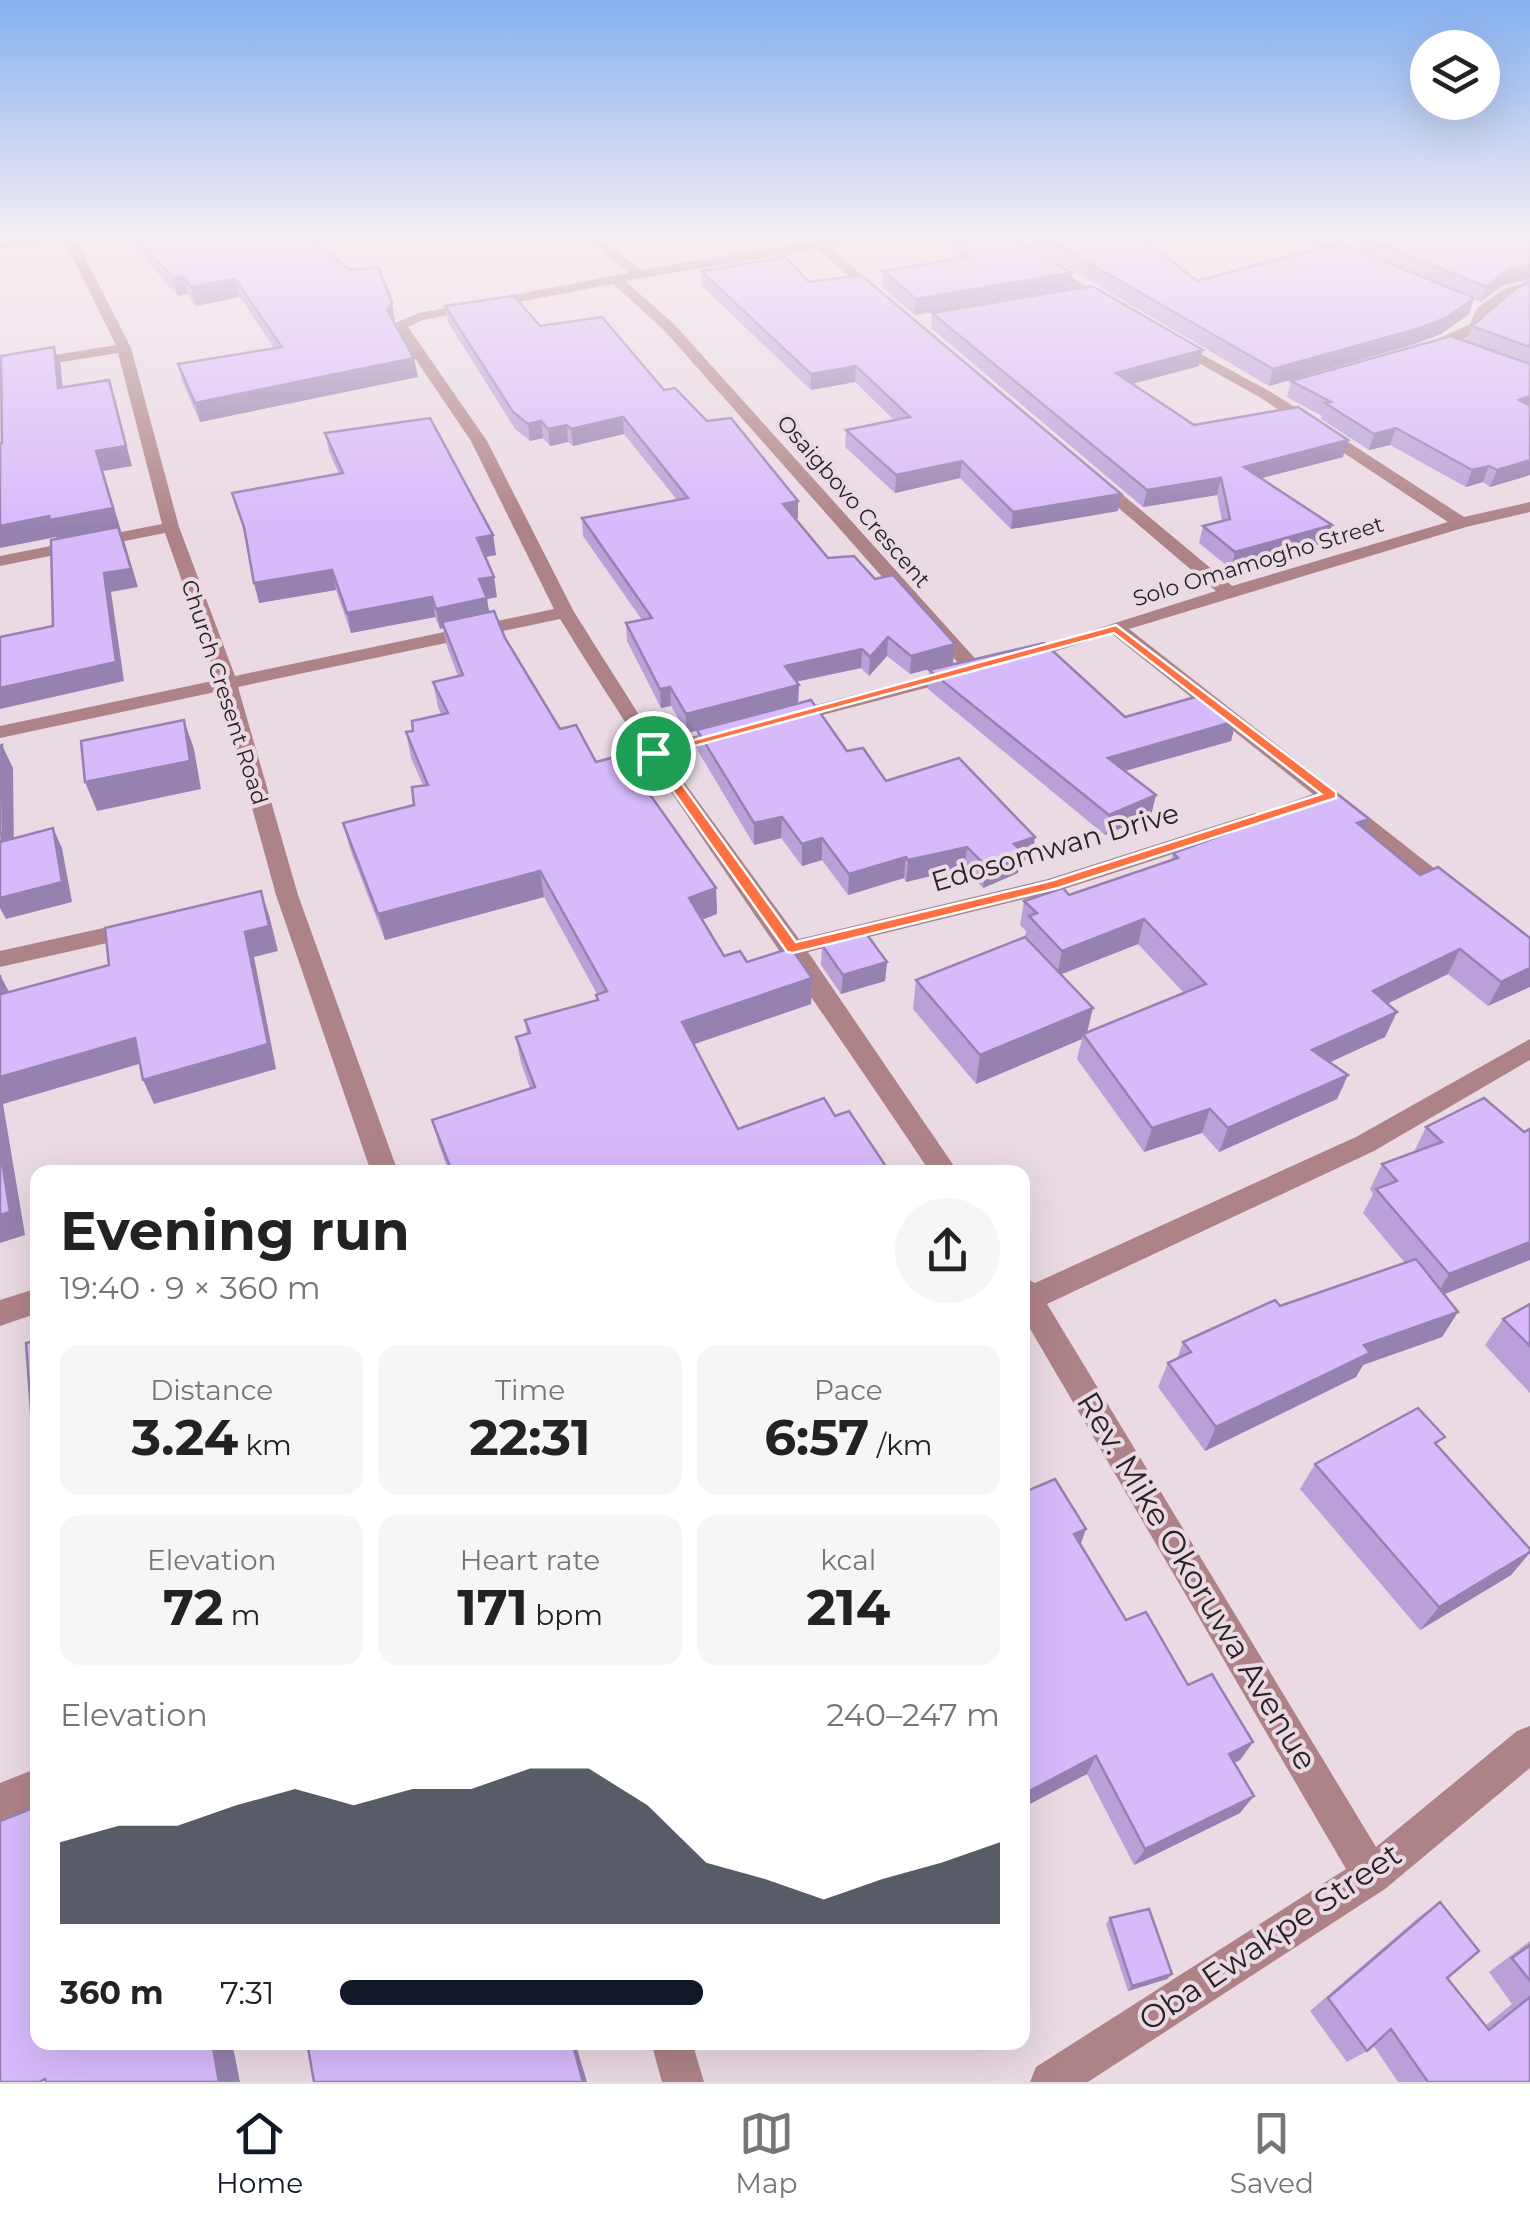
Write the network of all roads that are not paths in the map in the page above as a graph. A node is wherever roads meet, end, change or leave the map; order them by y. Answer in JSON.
{"nodes":[{"id":1,"x":116,"y":332,"type":"edge"},
{"id":2,"x":404,"y":332,"type":"edge"},
{"id":3,"x":674,"y":332,"type":"edge"},
{"id":4,"x":1465,"y":332,"type":"edge"},
{"id":5,"x":1158,"y":335,"type":"edge"},
{"id":6,"x":1448,"y":342,"type":"junction"},
{"id":7,"x":124,"y":348,"type":"junction"},
{"id":8,"x":1464,"y":349,"type":"edge"},
{"id":9,"x":1411,"y":353,"type":"edge"},
{"id":10,"x":0,"y":368,"type":"edge"},
{"id":11,"x":1284,"y":390,"type":"edge"},
{"id":12,"x":1266,"y":395,"type":"junction"},
{"id":13,"x":1078,"y":466,"type":"edge"},
{"id":14,"x":1530,"y":507,"type":"edge"},
{"id":15,"x":1460,"y":523,"type":"junction"},
{"id":16,"x":171,"y":527,"type":"junction"},
{"id":17,"x":0,"y":561,"type":"edge"},
{"id":18,"x":1228,"y":592,"type":"junction"},
{"id":19,"x":565,"y":612,"type":"junction"},
{"id":20,"x":1116,"y":629,"type":"junction"},
{"id":21,"x":974,"y":669,"type":"junction"},
{"id":22,"x":227,"y":682,"type":"junction"},
{"id":23,"x":0,"y":732,"type":"edge"},
{"id":24,"x":653,"y":753,"type":"junction"},
{"id":25,"x":1331,"y":795,"type":"junction"},
{"id":26,"x":1463,"y":903,"type":"edge"},
{"id":27,"x":153,"y":925,"type":"edge"},
{"id":28,"x":793,"y":948,"type":"junction"},
{"id":29,"x":0,"y":959,"type":"edge"},
{"id":30,"x":1530,"y":1048,"type":"edge"},
{"id":31,"x":381,"y":1165,"type":"edge"},
{"id":32,"x":939,"y":1165,"type":"edge"},
{"id":33,"x":1030,"y":1291,"type":"edge"},
{"id":34,"x":1030,"y":1300,"type":"edge"},
{"id":35,"x":30,"y":1303,"type":"edge"},
{"id":36,"x":0,"y":1312,"type":"edge"},
{"id":37,"x":1530,"y":1744,"type":"edge"},
{"id":38,"x":30,"y":1789,"type":"edge"},
{"id":39,"x":0,"y":1802,"type":"edge"},
{"id":40,"x":1371,"y":1876,"type":"junction"},
{"id":41,"x":674,"y":2050,"type":"edge"},
{"id":42,"x":684,"y":2082,"type":"edge"},
{"id":43,"x":1051,"y":2082,"type":"edge"}],
"edges":[{"from":1,"to":7,"type":"street","name":"Church Cresent Road"},
{"from":2,"to":19,"type":"street"},
{"from":3,"to":21,"type":"street","name":"Osaigbovo Crescent"},
{"from":4,"to":6,"type":"street"},
{"from":5,"to":12,"type":"street"},
{"from":6,"to":8,"type":"street"},
{"from":6,"to":9,"type":"street"},
{"from":7,"to":10,"type":"street"},
{"from":7,"to":16,"type":"street","name":"Church Cresent Road"},
{"from":11,"to":12,"type":"street"},
{"from":12,"to":15,"type":"street"},
{"from":13,"to":18,"type":"street"},
{"from":14,"to":15,"type":"street","name":"Solo Omamogho Street"},
{"from":15,"to":18,"type":"street","name":"Solo Omamogho Street"},
{"from":16,"to":17,"type":"street"},
{"from":16,"to":22,"type":"street","name":"Church Cresent Road"},
{"from":18,"to":20,"type":"street","name":"Solo Omamogho Street"},
{"from":19,"to":22,"type":"street"},
{"from":19,"to":24,"type":"street"},
{"from":20,"to":21,"type":"street","name":"Solo Omamogho Street"},
{"from":20,"to":25,"type":"street"},
{"from":21,"to":24,"type":"street","name":"Solo Omamogho Street"},
{"from":22,"to":23,"type":"street"},
{"from":22,"to":31,"type":"street","name":"Church Cresent Road"},
{"from":24,"to":28,"type":"street"},
{"from":25,"to":26,"type":"street"},
{"from":25,"to":28,"type":"street","name":"Edosomwan Drive"},
{"from":27,"to":29,"type":"street"},
{"from":28,"to":32,"type":"street"},
{"from":30,"to":33,"type":"street"},
{"from":34,"to":40,"type":"street","name":"Rev. Mike Okoruwa Avenue"},
{"from":35,"to":36,"type":"street"},
{"from":37,"to":40,"type":"street","name":"Oba Ewakpe Street"},
{"from":38,"to":39,"type":"street"},
{"from":40,"to":43,"type":"street","name":"Oba Ewakpe Street"},
{"from":41,"to":42,"type":"street"}]}
